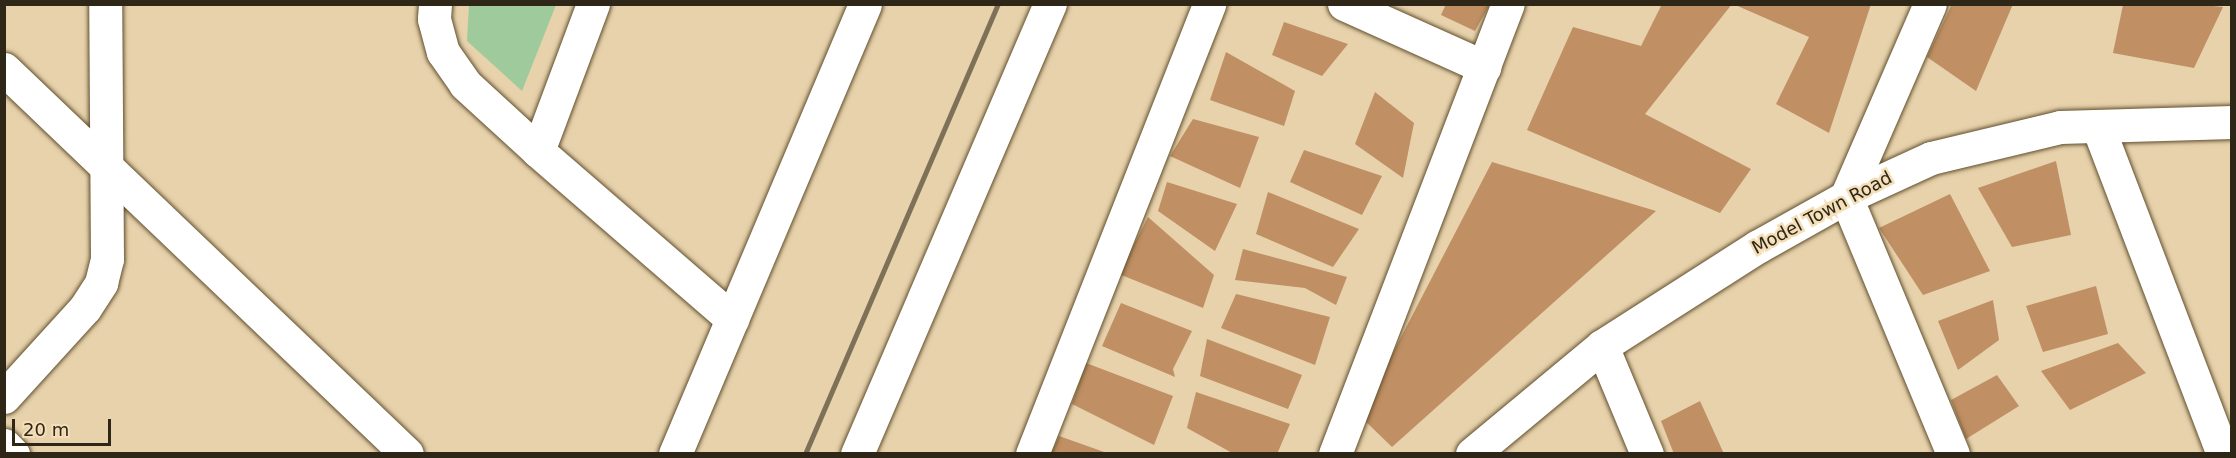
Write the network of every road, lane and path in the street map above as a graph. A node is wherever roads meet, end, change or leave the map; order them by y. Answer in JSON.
{"nodes":[{"id":1,"x":105,"y":4,"type":"edge"},
{"id":2,"x":435,"y":4,"type":"edge"},
{"id":3,"x":593,"y":4,"type":"edge"},
{"id":4,"x":865,"y":4,"type":"edge"},
{"id":5,"x":1050,"y":4,"type":"edge"},
{"id":6,"x":1209,"y":4,"type":"edge"},
{"id":7,"x":1344,"y":4,"type":"edge"},
{"id":8,"x":1508,"y":4,"type":"edge"},
{"id":9,"x":1930,"y":4,"type":"edge"},
{"id":10,"x":1484,"y":67,"type":"junction"},
{"id":11,"x":4,"y":69,"type":"edge"},
{"id":12,"x":2232,"y":122,"type":"edge"},
{"id":13,"x":2098,"y":127,"type":"junction"},
{"id":14,"x":538,"y":151,"type":"junction"},
{"id":15,"x":107,"y":164,"type":"junction"},
{"id":16,"x":1846,"y":197,"type":"junction"},
{"id":17,"x":732,"y":319,"type":"junction"},
{"id":18,"x":1602,"y":346,"type":"junction"},
{"id":19,"x":4,"y":397,"type":"edge"},
{"id":20,"x":4,"y":445,"type":"edge"},
{"id":21,"x":13,"y":453,"type":"edge"},
{"id":22,"x":407,"y":453,"type":"edge"},
{"id":23,"x":675,"y":453,"type":"edge"},
{"id":24,"x":857,"y":453,"type":"edge"},
{"id":25,"x":1032,"y":453,"type":"edge"},
{"id":26,"x":1335,"y":453,"type":"edge"},
{"id":27,"x":1472,"y":453,"type":"edge"},
{"id":28,"x":1647,"y":453,"type":"edge"},
{"id":29,"x":1953,"y":453,"type":"edge"},
{"id":30,"x":2223,"y":453,"type":"edge"}],
"edges":[{"from":1,"to":15,"type":"street"},
{"from":2,"to":14,"type":"street"},
{"from":3,"to":14,"type":"street"},
{"from":4,"to":17,"type":"street"},
{"from":5,"to":24,"type":"street"},
{"from":6,"to":25,"type":"street"},
{"from":7,"to":10,"type":"street"},
{"from":8,"to":10,"type":"street"},
{"from":9,"to":16,"type":"street"},
{"from":10,"to":26,"type":"street"},
{"from":11,"to":15,"type":"street"},
{"from":12,"to":13,"type":"street","name":"Model Town Road"},
{"from":13,"to":16,"type":"street","name":"Model Town Road"},
{"from":13,"to":30,"type":"street"},
{"from":14,"to":17,"type":"street"},
{"from":15,"to":19,"type":"street"},
{"from":15,"to":22,"type":"street"},
{"from":16,"to":18,"type":"street","name":"Model Town Road"},
{"from":16,"to":29,"type":"street"},
{"from":17,"to":23,"type":"street"},
{"from":18,"to":27,"type":"street","name":"Model Town Road"},
{"from":18,"to":28,"type":"street"},
{"from":20,"to":21,"type":"street"}]}
